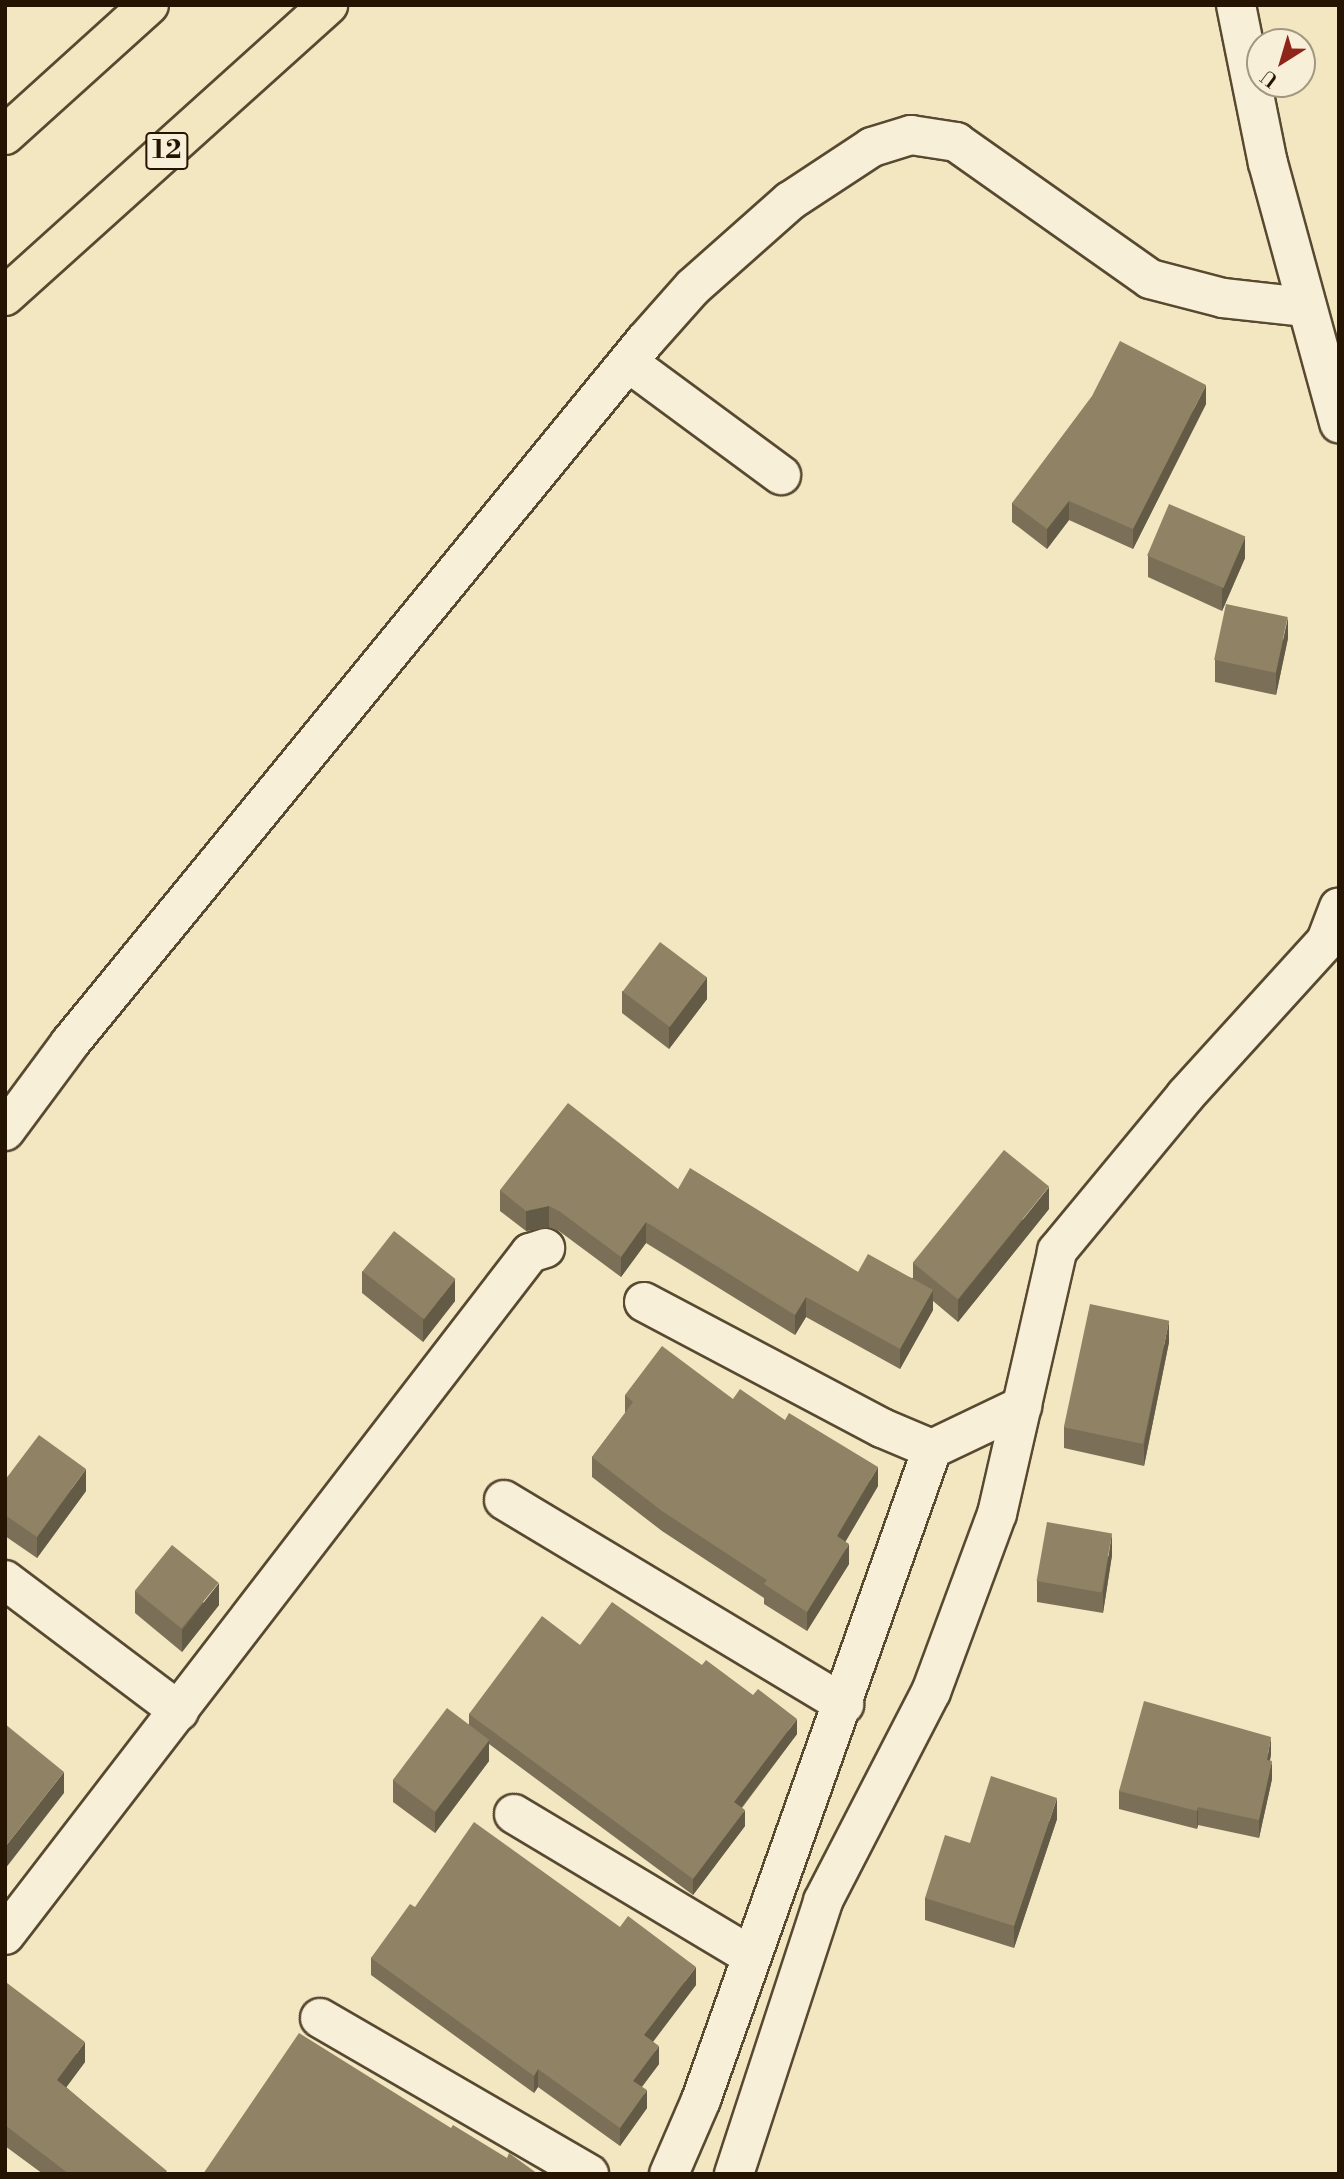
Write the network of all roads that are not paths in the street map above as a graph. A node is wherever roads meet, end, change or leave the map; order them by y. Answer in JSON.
{"nodes":[{"id":1,"x":149,"y":5,"type":"edge"},
{"id":2,"x":328,"y":5,"type":"edge"},
{"id":3,"x":1236,"y":5,"type":"edge"},
{"id":4,"x":5,"y":135,"type":"edge"},
{"id":5,"x":5,"y":296,"type":"edge"},
{"id":6,"x":1304,"y":307,"type":"junction"},
{"id":7,"x":629,"y":363,"type":"junction"},
{"id":8,"x":1339,"y":423,"type":"edge"},
{"id":9,"x":781,"y":475,"type":"dead end"},
{"id":10,"x":1339,"y":907,"type":"edge"},
{"id":11,"x":5,"y":1131,"type":"edge"},
{"id":12,"x":545,"y":1248,"type":"dead end"},
{"id":13,"x":644,"y":1302,"type":"dead end"},
{"id":14,"x":1022,"y":1406,"type":"junction"},
{"id":15,"x":932,"y":1449,"type":"junction"},
{"id":16,"x":504,"y":1500,"type":"dead end"},
{"id":17,"x":5,"y":1580,"type":"edge"},
{"id":18,"x":844,"y":1704,"type":"junction"},
{"id":19,"x":179,"y":1711,"type":"junction"},
{"id":20,"x":514,"y":1814,"type":"dead end"},
{"id":21,"x":5,"y":1935,"type":"edge"},
{"id":22,"x":750,"y":1955,"type":"junction"},
{"id":23,"x":320,"y":2018,"type":"dead end"},
{"id":24,"x":589,"y":2174,"type":"edge"},
{"id":25,"x":669,"y":2174,"type":"edge"},
{"id":26,"x":734,"y":2174,"type":"edge"}],
"edges":[{"from":1,"to":4,"type":"highway"},
{"from":2,"to":5,"type":"highway","number":"12"},
{"from":3,"to":6,"type":"street"},
{"from":6,"to":7,"type":"street"},
{"from":6,"to":8,"type":"street"},
{"from":7,"to":9,"type":"street"},
{"from":7,"to":11,"type":"street"},
{"from":10,"to":14,"type":"street"},
{"from":12,"to":19,"type":"street"},
{"from":13,"to":15,"type":"street"},
{"from":14,"to":15,"type":"street"},
{"from":14,"to":26,"type":"street"},
{"from":15,"to":18,"type":"street"},
{"from":16,"to":18,"type":"street"},
{"from":17,"to":19,"type":"street"},
{"from":18,"to":22,"type":"street"},
{"from":19,"to":21,"type":"street"},
{"from":20,"to":22,"type":"street"},
{"from":22,"to":25,"type":"street"},
{"from":23,"to":24,"type":"street"}]}
